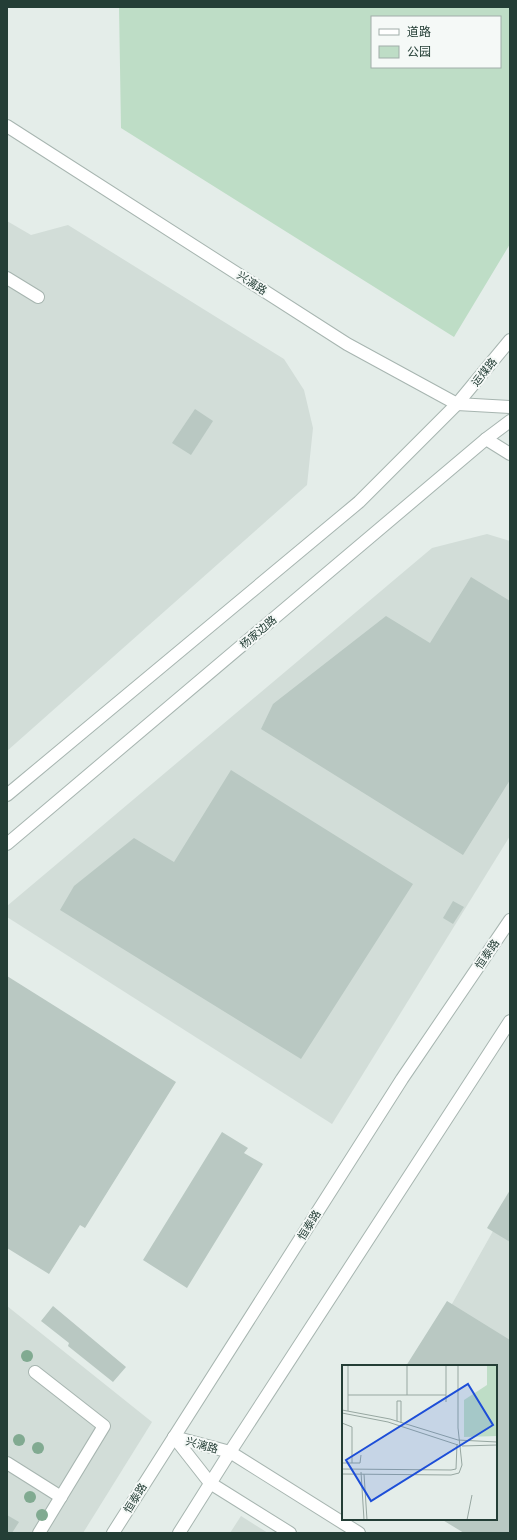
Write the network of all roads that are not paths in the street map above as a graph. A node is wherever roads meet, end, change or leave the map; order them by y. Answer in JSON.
{"nodes":[{"id":1,"x":7,"y":126,"type":"edge"},
{"id":2,"x":7,"y":278,"type":"edge"},
{"id":3,"x":38,"y":297,"type":"dead end"},
{"id":4,"x":510,"y":340,"type":"edge"},
{"id":5,"x":457,"y":404,"type":"junction"},
{"id":6,"x":510,"y":407,"type":"edge"},
{"id":7,"x":510,"y":421,"type":"edge"},
{"id":8,"x":486,"y":439,"type":"junction"},
{"id":9,"x":510,"y":454,"type":"edge"},
{"id":10,"x":7,"y":795,"type":"edge"},
{"id":11,"x":7,"y":844,"type":"edge"},
{"id":12,"x":510,"y":920,"type":"edge"},
{"id":13,"x":510,"y":1021,"type":"edge"},
{"id":14,"x":35,"y":1372,"type":"dead end"},
{"id":15,"x":174,"y":1437,"type":"junction"},
{"id":16,"x":230,"y":1452,"type":"junction"},
{"id":17,"x":7,"y":1463,"type":"edge"},
{"id":18,"x":210,"y":1483,"type":"junction"},
{"id":19,"x":61,"y":1497,"type":"junction"},
{"id":20,"x":39,"y":1533,"type":"edge"},
{"id":21,"x":113,"y":1533,"type":"edge"},
{"id":22,"x":179,"y":1533,"type":"edge"},
{"id":23,"x":290,"y":1533,"type":"edge"},
{"id":24,"x":359,"y":1533,"type":"edge"}],
"edges":[{"from":1,"to":5,"type":"street","name":"兴漓路"},
{"from":2,"to":3,"type":"street"},
{"from":4,"to":5,"type":"street","name":"运煤路"},
{"from":5,"to":6,"type":"street","name":"兴漓路"},
{"from":5,"to":10,"type":"street"},
{"from":7,"to":8,"type":"street","name":"杨家边路"},
{"from":8,"to":9,"type":"street"},
{"from":8,"to":11,"type":"street","name":"杨家边路"},
{"from":12,"to":15,"type":"street","name":"恒泰路"},
{"from":13,"to":16,"type":"street"},
{"from":14,"to":19,"type":"street"},
{"from":15,"to":16,"type":"street","name":"兴漓路"},
{"from":15,"to":18,"type":"street","name":"兴漓路"},
{"from":15,"to":21,"type":"street","name":"恒泰路"},
{"from":16,"to":18,"type":"street"},
{"from":16,"to":24,"type":"street","name":"兴漓路"},
{"from":17,"to":19,"type":"street"},
{"from":18,"to":22,"type":"street"},
{"from":18,"to":23,"type":"street","name":"兴漓路"},
{"from":19,"to":20,"type":"street"}]}
